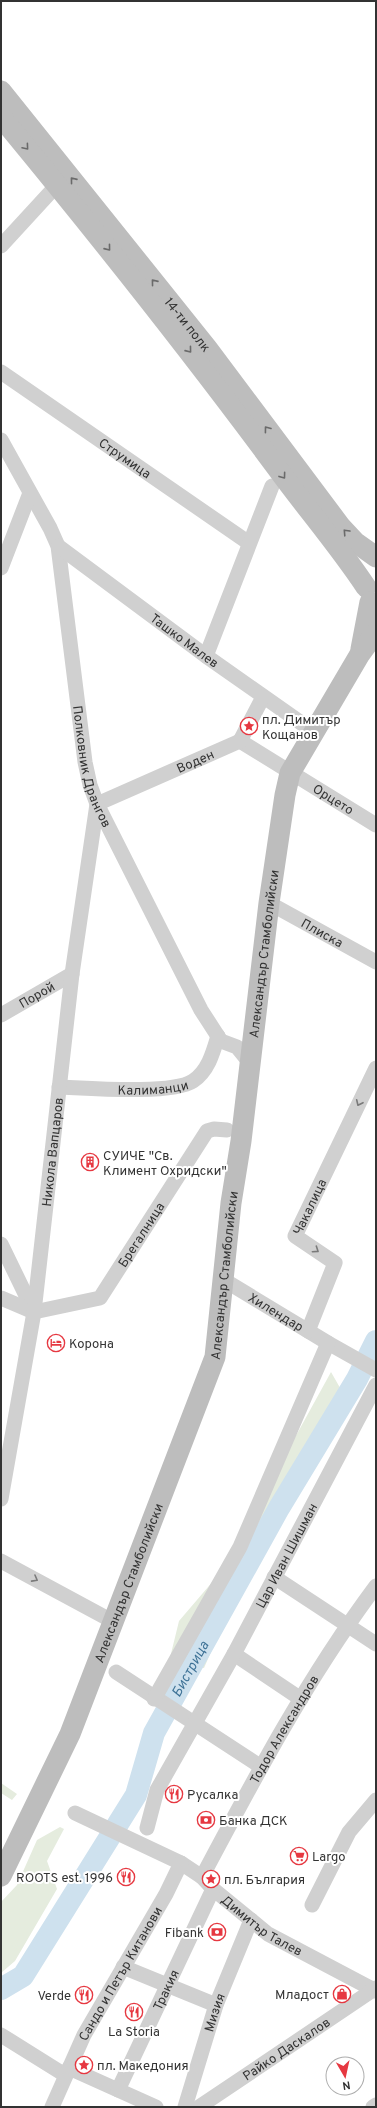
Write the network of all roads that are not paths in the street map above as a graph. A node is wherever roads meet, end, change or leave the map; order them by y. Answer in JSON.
{"nodes":[{"id":1,"x":1,"y":90,"type":"edge"},
{"id":2,"x":1,"y":117,"type":"edge"},
{"id":3,"x":57,"y":185,"type":"junction"},
{"id":4,"x":1,"y":246,"type":"edge"},
{"id":5,"x":1,"y":372,"type":"edge"},
{"id":6,"x":1,"y":440,"type":"edge"},
{"id":7,"x":272,"y":486,"type":"dead end"},
{"id":8,"x":30,"y":493,"type":"junction"},
{"id":9,"x":249,"y":543,"type":"junction"},
{"id":10,"x":58,"y":546,"type":"junction"},
{"id":11,"x":376,"y":557,"type":"edge"},
{"id":12,"x":1,"y":568,"type":"edge"},
{"id":13,"x":376,"y":568,"type":"edge"},
{"id":14,"x":371,"y":599,"type":"edge"},
{"id":15,"x":376,"y":632,"type":"edge"},
{"id":16,"x":360,"y":654,"type":"junction"},
{"id":17,"x":206,"y":656,"type":"junction"},
{"id":18,"x":263,"y":697,"type":"junction"},
{"id":19,"x":314,"y":732,"type":"junction"},
{"id":20,"x":240,"y":742,"type":"junction"},
{"id":21,"x":290,"y":773,"type":"junction"},
{"id":22,"x":97,"y":804,"type":"junction"},
{"id":23,"x":376,"y":825,"type":"edge"},
{"id":24,"x":269,"y":903,"type":"junction"},
{"id":25,"x":376,"y":962,"type":"edge"},
{"id":26,"x":72,"y":974,"type":"junction"},
{"id":27,"x":1,"y":1015,"type":"edge"},
{"id":28,"x":218,"y":1036,"type":"junction"},
{"id":29,"x":250,"y":1063,"type":"junction"},
{"id":30,"x":376,"y":1068,"type":"edge"},
{"id":31,"x":59,"y":1087,"type":"junction"},
{"id":32,"x":227,"y":1130,"type":"dead end"},
{"id":33,"x":1,"y":1244,"type":"edge"},
{"id":34,"x":224,"y":1280,"type":"junction"},
{"id":35,"x":1,"y":1298,"type":"edge"},
{"id":36,"x":34,"y":1312,"type":"junction"},
{"id":37,"x":308,"y":1331,"type":"junction"},
{"id":38,"x":328,"y":1343,"type":"junction"},
{"id":39,"x":376,"y":1370,"type":"edge"},
{"id":40,"x":376,"y":1385,"type":"edge"},
{"id":41,"x":7,"y":1438,"type":"edge"},
{"id":42,"x":1,"y":1499,"type":"edge"},
{"id":43,"x":1,"y":1561,"type":"edge"},
{"id":44,"x":274,"y":1577,"type":"junction"},
{"id":45,"x":376,"y":1586,"type":"edge"},
{"id":46,"x":114,"y":1622,"type":"junction"},
{"id":47,"x":347,"y":1625,"type":"junction"},
{"id":48,"x":376,"y":1644,"type":"edge"},
{"id":49,"x":234,"y":1654,"type":"junction"},
{"id":50,"x":116,"y":1672,"type":"dead end"},
{"id":51,"x":154,"y":1699,"type":"junction"},
{"id":52,"x":301,"y":1699,"type":"junction"},
{"id":53,"x":193,"y":1724,"type":"junction"},
{"id":54,"x":260,"y":1766,"type":"junction"},
{"id":55,"x":376,"y":1800,"type":"edge"},
{"id":56,"x":75,"y":1814,"type":"dead end"},
{"id":57,"x":146,"y":1828,"type":"dead end"},
{"id":58,"x":181,"y":1863,"type":"junction"},
{"id":59,"x":1,"y":1876,"type":"edge"},
{"id":60,"x":202,"y":1877,"type":"junction"},
{"id":61,"x":213,"y":1890,"type":"junction"},
{"id":62,"x":312,"y":1905,"type":"dead end"},
{"id":63,"x":251,"y":1920,"type":"junction"},
{"id":64,"x":123,"y":1967,"type":"junction"},
{"id":65,"x":168,"y":1985,"type":"junction"},
{"id":66,"x":375,"y":1990,"type":"edge"},
{"id":67,"x":216,"y":2005,"type":"junction"},
{"id":68,"x":1,"y":2035,"type":"edge"},
{"id":69,"x":67,"y":2072,"type":"junction"},
{"id":70,"x":118,"y":2090,"type":"junction"},
{"id":71,"x":376,"y":2105,"type":"edge"},
{"id":72,"x":52,"y":2107,"type":"edge"},
{"id":73,"x":156,"y":2107,"type":"edge"},
{"id":74,"x":185,"y":2107,"type":"edge"},
{"id":75,"x":199,"y":2107,"type":"edge"},
{"id":76,"x":373,"y":2107,"type":"edge"}],
"edges":[{"from":11,"to":1,"type":"street","name":"14-ти полк","one_way":true},
{"from":2,"to":3,"type":"street","name":"14-ти полк","one_way":true},
{"from":3,"to":4,"type":"street"},
{"from":3,"to":14,"type":"street","name":"14-ти полк","one_way":true},
{"from":5,"to":9,"type":"street","name":"Струмица"},
{"from":6,"to":8,"type":"street","name":"Полковник Дрангов"},
{"from":7,"to":9,"type":"street"},
{"from":8,"to":10,"type":"street","name":"Полковник Дрангов"},
{"from":8,"to":12,"type":"street"},
{"from":9,"to":17,"type":"street"},
{"from":10,"to":17,"type":"street","name":"Ташко Малев"},
{"from":10,"to":22,"type":"street","name":"Полковник Дрангов"},
{"from":13,"to":14,"type":"street","name":"Александър Стамболийски"},
{"from":14,"to":16,"type":"street","name":"Александър Стамболийски"},
{"from":15,"to":16,"type":"street","name":"Александър Стамболийски"},
{"from":16,"to":19,"type":"street","name":"Александър Стамболийски"},
{"from":17,"to":18,"type":"street","name":"Ташко Малев"},
{"from":18,"to":19,"type":"street","name":"Ташко Малев"},
{"from":18,"to":20,"type":"street"},
{"from":19,"to":21,"type":"street","name":"Александър Стамболийски"},
{"from":20,"to":21,"type":"street"},
{"from":20,"to":22,"type":"street","name":"Воден"},
{"from":21,"to":23,"type":"street","name":"Орцето"},
{"from":21,"to":24,"type":"street","name":"Александър Стамболийски"},
{"from":22,"to":26,"type":"street","name":"Никола Вапцаров"},
{"from":22,"to":28,"type":"street","name":"Полковник Дрангов"},
{"from":24,"to":25,"type":"street","name":"Плиска"},
{"from":24,"to":29,"type":"street","name":"Александър Стамболийски"},
{"from":26,"to":27,"type":"street","name":"Порой"},
{"from":26,"to":31,"type":"street","name":"Никола Вапцаров"},
{"from":28,"to":29,"type":"street","name":"Полковник Дрангов"},
{"from":28,"to":31,"type":"street","name":"Калиманци"},
{"from":29,"to":34,"type":"street","name":"Александър Стамболийски"},
{"from":30,"to":37,"type":"street","name":"Чакалица","one_way":true},
{"from":31,"to":36,"type":"street","name":"Никола Вапцаров"},
{"from":32,"to":36,"type":"street","name":"Брегалница"},
{"from":33,"to":36,"type":"street"},
{"from":34,"to":37,"type":"street","name":"Хилендар"},
{"from":34,"to":46,"type":"street","name":"Александър Стамболийски"},
{"from":35,"to":36,"type":"street"},
{"from":36,"to":41,"type":"street","name":"Никола Вапцаров"},
{"from":37,"to":38,"type":"street","name":"Хилендар"},
{"from":38,"to":39,"type":"street","name":"Хилендар"},
{"from":38,"to":51,"type":"street"},
{"from":40,"to":44,"type":"street","name":"Цар Иван Шишман"},
{"from":41,"to":42,"type":"street","name":"Никола Вапцаров"},
{"from":43,"to":46,"type":"street","one_way":true},
{"from":44,"to":47,"type":"street"},
{"from":44,"to":49,"type":"street","name":"Цар Иван Шишман"},
{"from":45,"to":47,"type":"street","name":"Тодор Александров"},
{"from":46,"to":59,"type":"street","name":"Александър Стамболийски"},
{"from":47,"to":48,"type":"street"},
{"from":47,"to":52,"type":"street","name":"Тодор Александров"},
{"from":49,"to":52,"type":"street"},
{"from":49,"to":53,"type":"street","name":"Цар Иван Шишман"},
{"from":50,"to":51,"type":"street"},
{"from":51,"to":53,"type":"street"},
{"from":52,"to":54,"type":"street","name":"Тодор Александров"},
{"from":53,"to":54,"type":"street"},
{"from":53,"to":57,"type":"street","name":"Цар Иван Шишман"},
{"from":54,"to":60,"type":"street","name":"Тодор Александров"},
{"from":55,"to":62,"type":"street"},
{"from":56,"to":58,"type":"street","name":"Димитър Талев"},
{"from":58,"to":60,"type":"street","name":"Димитър Талев"},
{"from":58,"to":64,"type":"street","name":"Сандо и Петър Китанови"},
{"from":60,"to":61,"type":"street","name":"Димитър Талев"},
{"from":61,"to":63,"type":"street","name":"Димитър Талев"},
{"from":61,"to":65,"type":"street","name":"Тракия"},
{"from":63,"to":66,"type":"street","name":"Димитър Талев"},
{"from":63,"to":67,"type":"street","name":"Мизия"},
{"from":64,"to":65,"type":"street"},
{"from":64,"to":69,"type":"street","name":"Сандо и Петър Китанови"},
{"from":65,"to":67,"type":"street"},
{"from":65,"to":70,"type":"street","name":"Тракия"},
{"from":66,"to":75,"type":"street","name":"Райко Даскалов"},
{"from":67,"to":74,"type":"street","name":"Мизия"},
{"from":68,"to":69,"type":"street"},
{"from":69,"to":70,"type":"street"},
{"from":69,"to":72,"type":"street","name":"Сандо и Петър Китанови"},
{"from":70,"to":73,"type":"street"},
{"from":71,"to":76,"type":"street"}]}
